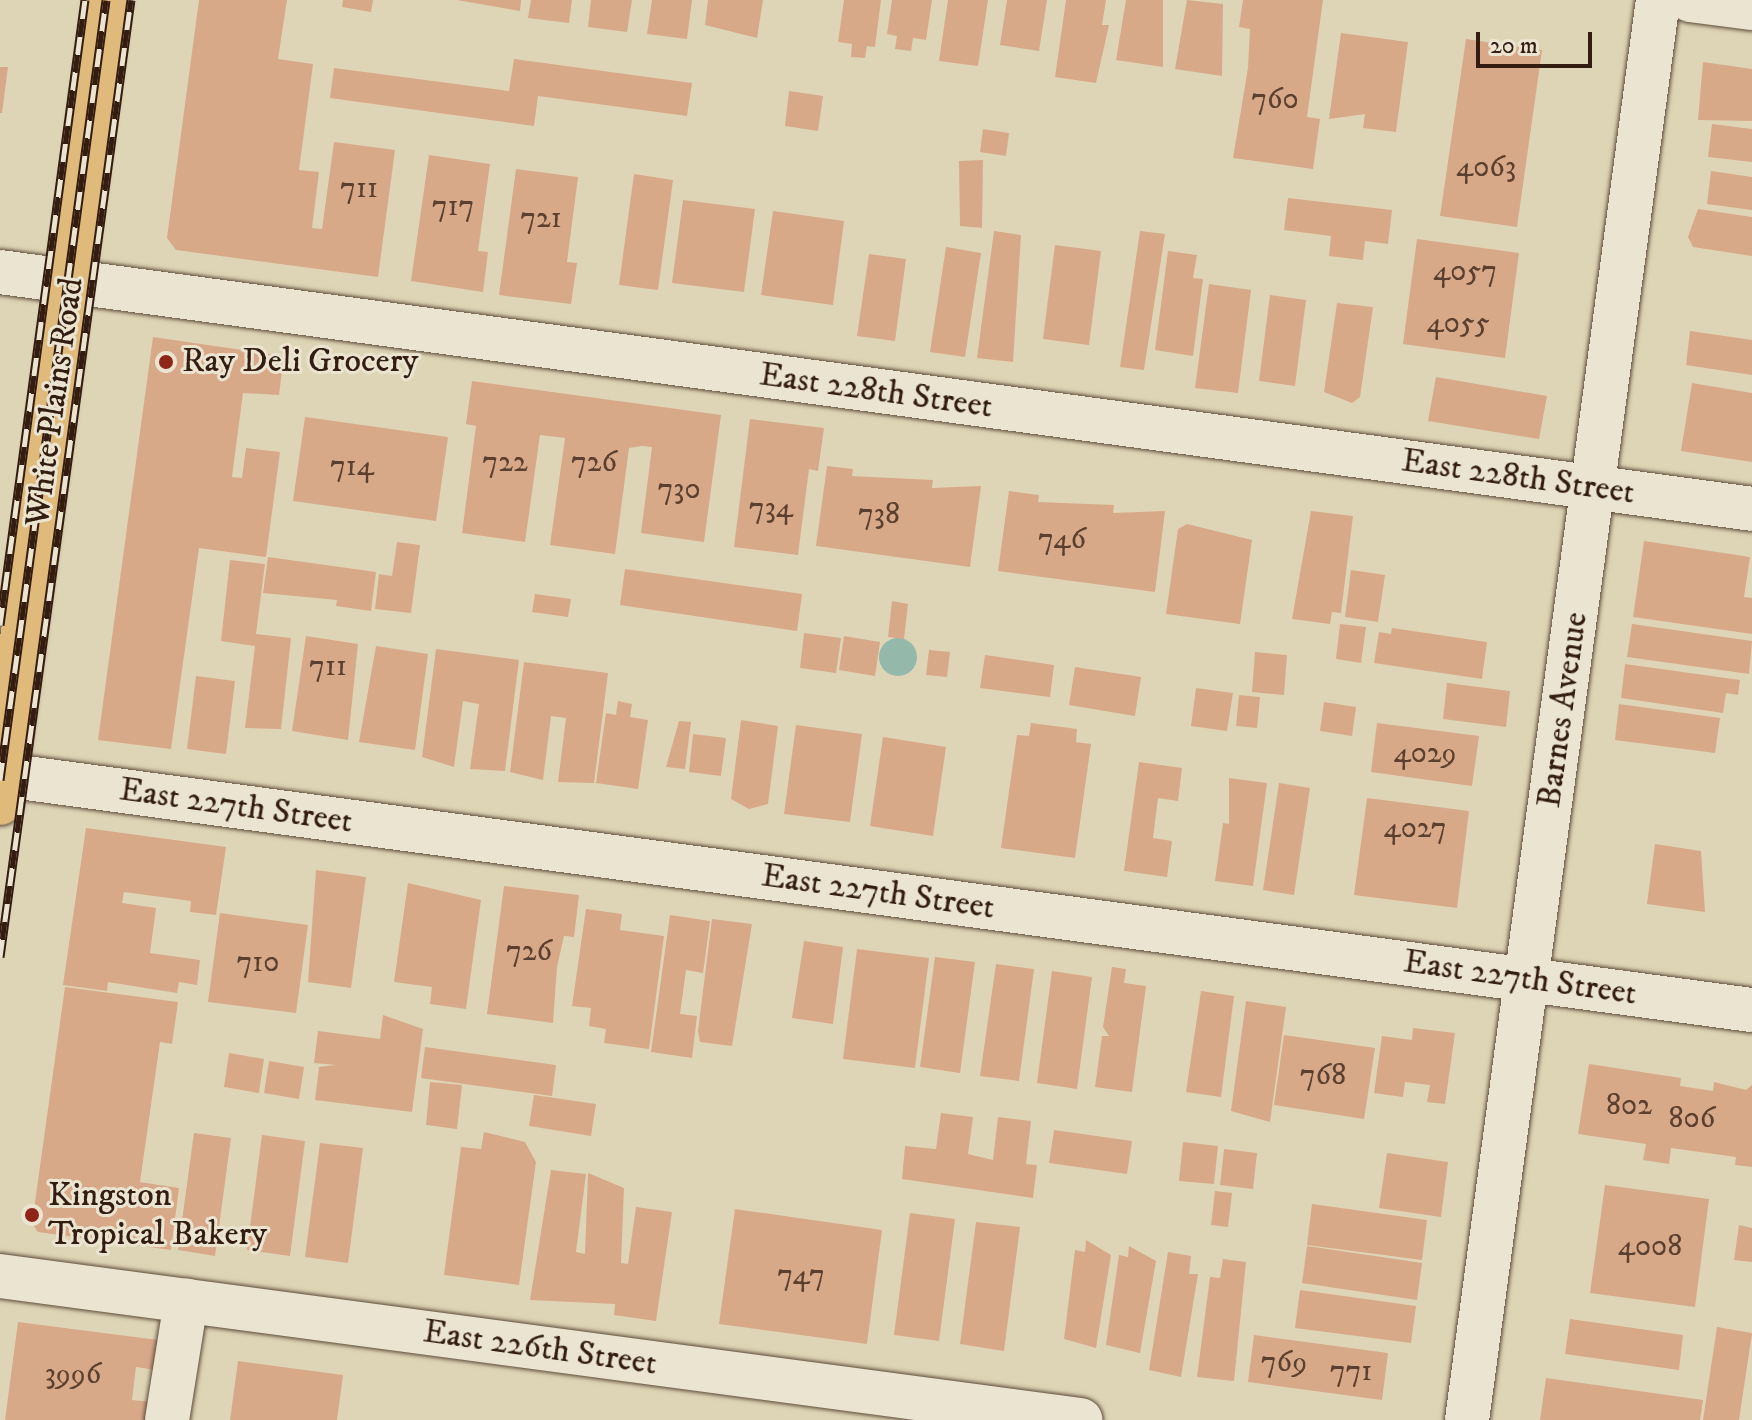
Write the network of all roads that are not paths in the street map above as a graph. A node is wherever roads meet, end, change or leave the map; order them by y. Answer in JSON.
{"nodes":[{"id":1,"x":108,"y":0,"type":"edge"},
{"id":2,"x":1658,"y":0,"type":"edge"},
{"id":3,"x":1690,"y":0,"type":"edge"},
{"id":4,"x":1752,"y":8,"type":"edge"},
{"id":5,"x":0,"y":272,"type":"edge"},
{"id":6,"x":71,"y":282,"type":"junction"},
{"id":7,"x":1594,"y":488,"type":"junction"},
{"id":8,"x":1752,"y":509,"type":"edge"},
{"id":9,"x":3,"y":766,"type":"edge"},
{"id":10,"x":1525,"y":979,"type":"junction"},
{"id":11,"x":1752,"y":1010,"type":"edge"},
{"id":12,"x":0,"y":1276,"type":"edge"},
{"id":13,"x":186,"y":1301,"type":"junction"},
{"id":14,"x":167,"y":1420,"type":"edge"},
{"id":15,"x":1080,"y":1420,"type":"edge"},
{"id":16,"x":1467,"y":1420,"type":"edge"}],
"edges":[{"from":1,"to":6,"type":"main road","name":"White Plains Road"},
{"from":2,"to":7,"type":"street","name":"Barnes Avenue"},
{"from":3,"to":4,"type":"street"},
{"from":5,"to":6,"type":"street","name":"East 228th Street"},
{"from":6,"to":7,"type":"street","name":"East 228th Street"},
{"from":6,"to":9,"type":"main road","name":"White Plains Road"},
{"from":7,"to":8,"type":"street","name":"East 228th Street"},
{"from":7,"to":10,"type":"street","name":"Barnes Avenue"},
{"from":9,"to":10,"type":"street","name":"East 227th Street"},
{"from":10,"to":11,"type":"street","name":"East 227th Street"},
{"from":10,"to":16,"type":"street","name":"Barnes Avenue"},
{"from":12,"to":13,"type":"street","name":"East 226th Street"},
{"from":13,"to":14,"type":"street"},
{"from":13,"to":15,"type":"street","name":"East 226th Street"}]}
